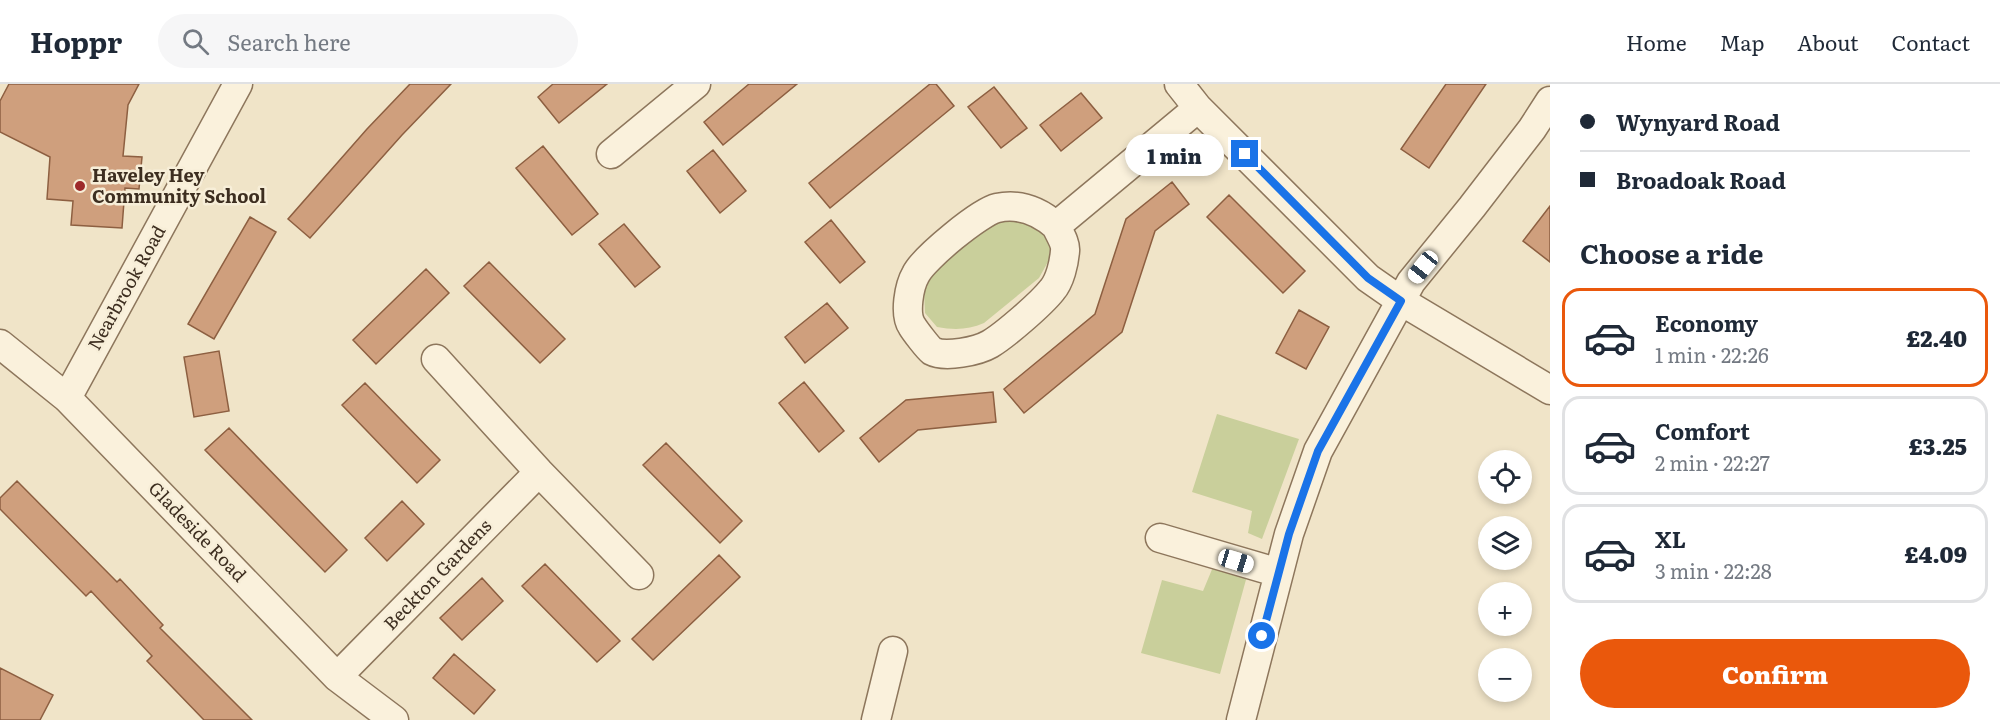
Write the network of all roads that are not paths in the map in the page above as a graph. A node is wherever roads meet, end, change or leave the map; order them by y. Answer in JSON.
{"nodes":[{"id":1,"x":238,"y":84,"type":"edge"},
{"id":2,"x":696,"y":84,"type":"edge"},
{"id":3,"x":1179,"y":84,"type":"edge"},
{"id":4,"x":1550,"y":101,"type":"edge"},
{"id":5,"x":1198,"y":108,"type":"junction"},
{"id":6,"x":610,"y":154,"type":"dead end"},
{"id":7,"x":1056,"y":226,"type":"junction"},
{"id":8,"x":1401,"y":301,"type":"junction"},
{"id":9,"x":0,"y":344,"type":"edge"},
{"id":10,"x":436,"y":359,"type":"dead end"},
{"id":11,"x":1550,"y":390,"type":"edge"},
{"id":12,"x":67,"y":398,"type":"junction"},
{"id":13,"x":539,"y":472,"type":"junction"},
{"id":14,"x":1160,"y":538,"type":"dead end"},
{"id":15,"x":1279,"y":573,"type":"junction"},
{"id":16,"x":639,"y":575,"type":"dead end"},
{"id":17,"x":893,"y":651,"type":"dead end"},
{"id":18,"x":337,"y":677,"type":"junction"},
{"id":19,"x":394,"y":720,"type":"edge"},
{"id":20,"x":876,"y":720,"type":"edge"},
{"id":21,"x":1241,"y":720,"type":"edge"}],
"edges":[{"from":1,"to":12,"type":"street","name":"Nearbrook Road"},
{"from":2,"to":6,"type":"street"},
{"from":3,"to":5,"type":"street"},
{"from":4,"to":8,"type":"street"},
{"from":5,"to":7,"type":"street"},
{"from":5,"to":8,"type":"street"},
{"from":7,"to":7,"type":"street"},
{"from":8,"to":11,"type":"street"},
{"from":8,"to":15,"type":"street"},
{"from":9,"to":12,"type":"street","name":"Gladeside Road"},
{"from":10,"to":13,"type":"street"},
{"from":12,"to":18,"type":"street","name":"Gladeside Road"},
{"from":13,"to":16,"type":"street"},
{"from":13,"to":18,"type":"street","name":"Beckton Gardens"},
{"from":14,"to":15,"type":"street"},
{"from":15,"to":21,"type":"street"},
{"from":17,"to":20,"type":"street"},
{"from":18,"to":19,"type":"street","name":"Gladeside Road"}]}
